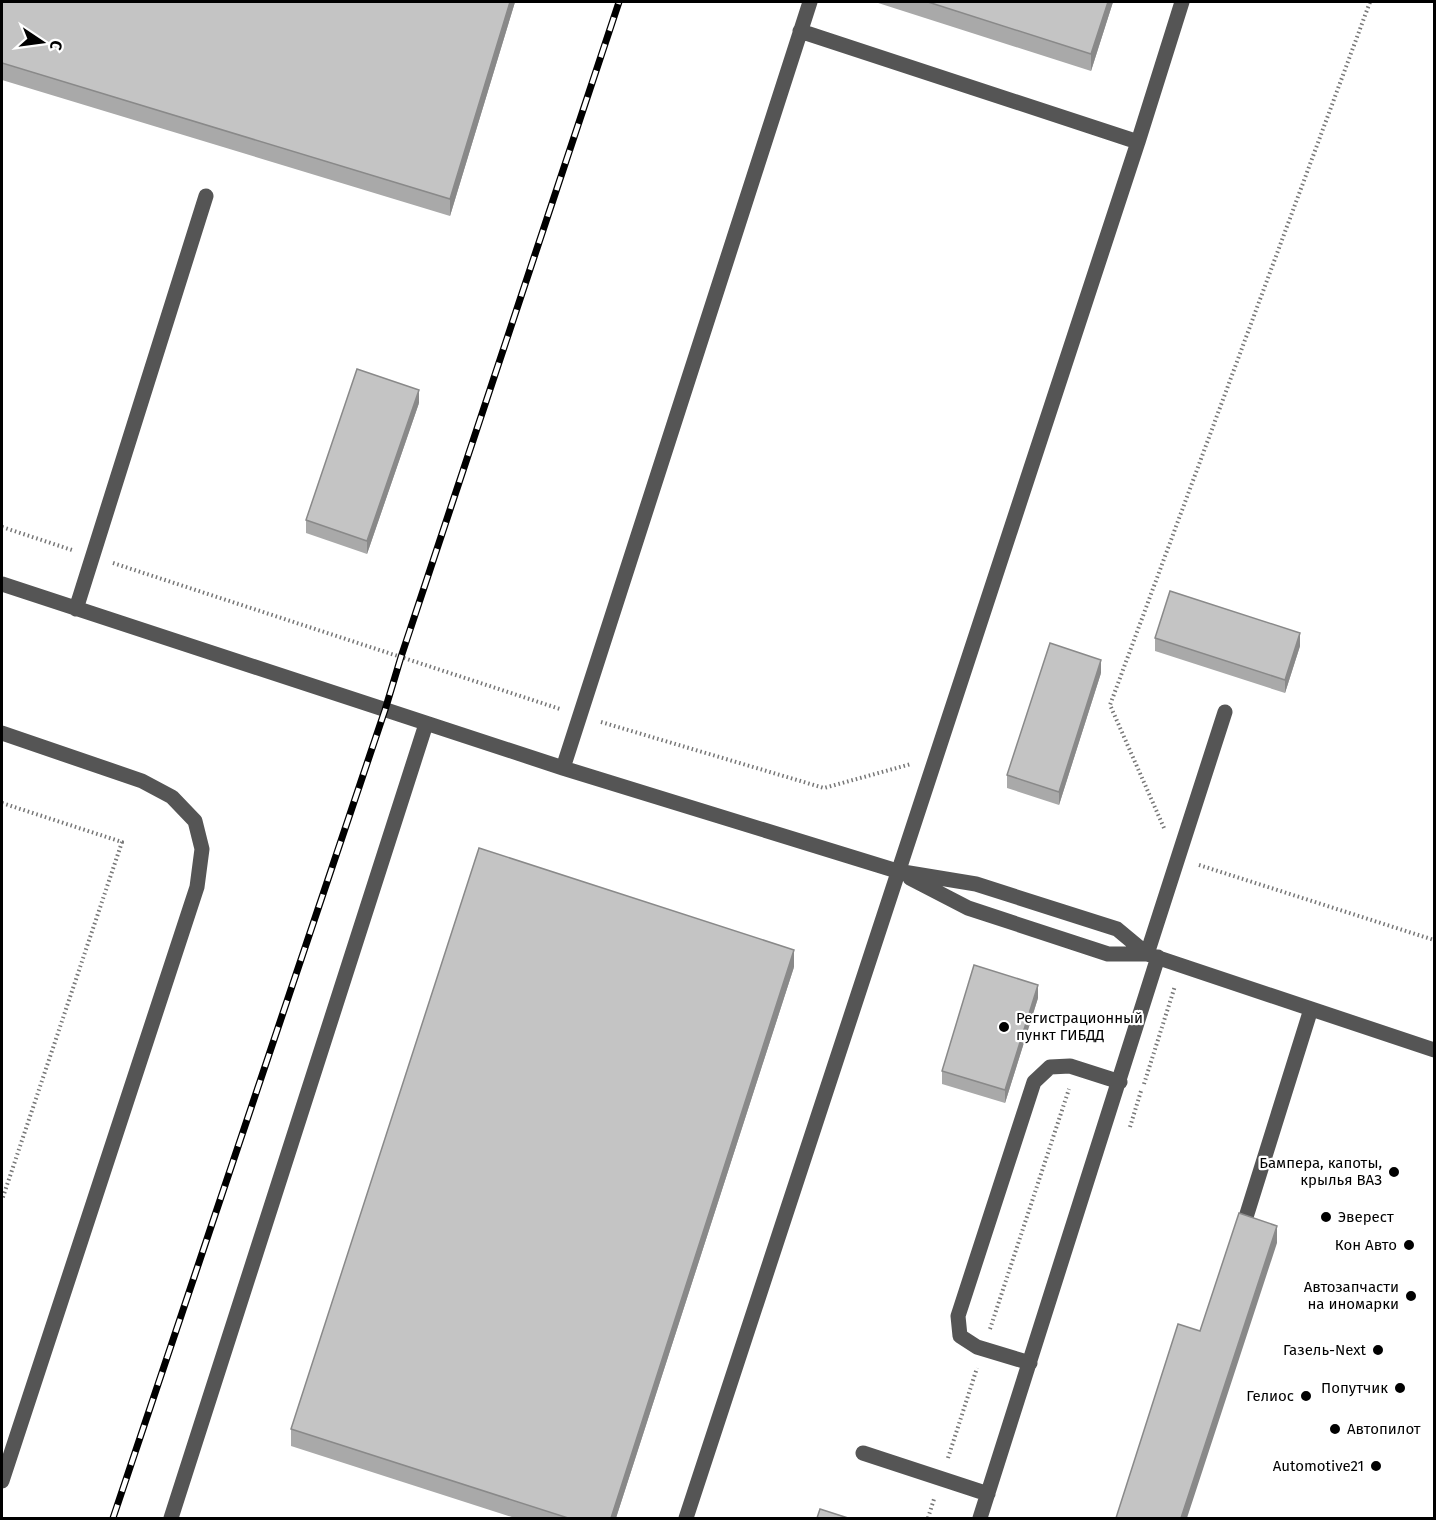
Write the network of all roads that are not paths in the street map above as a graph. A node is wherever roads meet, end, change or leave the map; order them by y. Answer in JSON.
{"nodes":[{"id":1,"x":810,"y":2,"type":"edge"},
{"id":2,"x":1182,"y":2,"type":"edge"},
{"id":3,"x":800,"y":31,"type":"junction"},
{"id":4,"x":1138,"y":142,"type":"junction"},
{"id":5,"x":206,"y":196,"type":"dead end"},
{"id":6,"x":2,"y":584,"type":"edge"},
{"id":7,"x":76,"y":609,"type":"junction"},
{"id":8,"x":1225,"y":712,"type":"dead end"},
{"id":9,"x":426,"y":724,"type":"junction"},
{"id":10,"x":2,"y":733,"type":"edge"},
{"id":11,"x":563,"y":768,"type":"junction"},
{"id":12,"x":897,"y":871,"type":"junction"},
{"id":13,"x":1153,"y":956,"type":"junction"},
{"id":14,"x":1311,"y":1009,"type":"junction"},
{"id":15,"x":1434,"y":1050,"type":"edge"},
{"id":16,"x":1120,"y":1082,"type":"junction"},
{"id":17,"x":1246,"y":1217,"type":"edge"},
{"id":18,"x":1030,"y":1363,"type":"junction"},
{"id":19,"x":7,"y":1448,"type":"edge"},
{"id":20,"x":863,"y":1453,"type":"dead end"},
{"id":21,"x":2,"y":1481,"type":"edge"},
{"id":22,"x":988,"y":1494,"type":"junction"},
{"id":23,"x":171,"y":1518,"type":"edge"},
{"id":24,"x":686,"y":1518,"type":"edge"},
{"id":25,"x":980,"y":1518,"type":"edge"}],
"edges":[{"from":1,"to":3,"type":"lane"},
{"from":2,"to":4,"type":"lane"},
{"from":3,"to":4,"type":"lane"},
{"from":3,"to":11,"type":"lane"},
{"from":4,"to":12,"type":"lane"},
{"from":5,"to":7,"type":"lane"},
{"from":6,"to":7,"type":"lane"},
{"from":7,"to":9,"type":"lane"},
{"from":8,"to":13,"type":"lane"},
{"from":9,"to":11,"type":"lane"},
{"from":9,"to":23,"type":"lane"},
{"from":10,"to":19,"type":"lane"},
{"from":11,"to":12,"type":"lane"},
{"from":12,"to":13,"type":"lane"},
{"from":12,"to":13,"type":"lane"},
{"from":12,"to":24,"type":"lane"},
{"from":13,"to":14,"type":"lane"},
{"from":13,"to":16,"type":"lane"},
{"from":14,"to":15,"type":"lane"},
{"from":14,"to":17,"type":"lane"},
{"from":16,"to":18,"type":"lane"},
{"from":16,"to":18,"type":"lane"},
{"from":18,"to":22,"type":"lane"},
{"from":19,"to":21,"type":"lane"},
{"from":20,"to":22,"type":"lane"},
{"from":22,"to":25,"type":"lane"}]}
